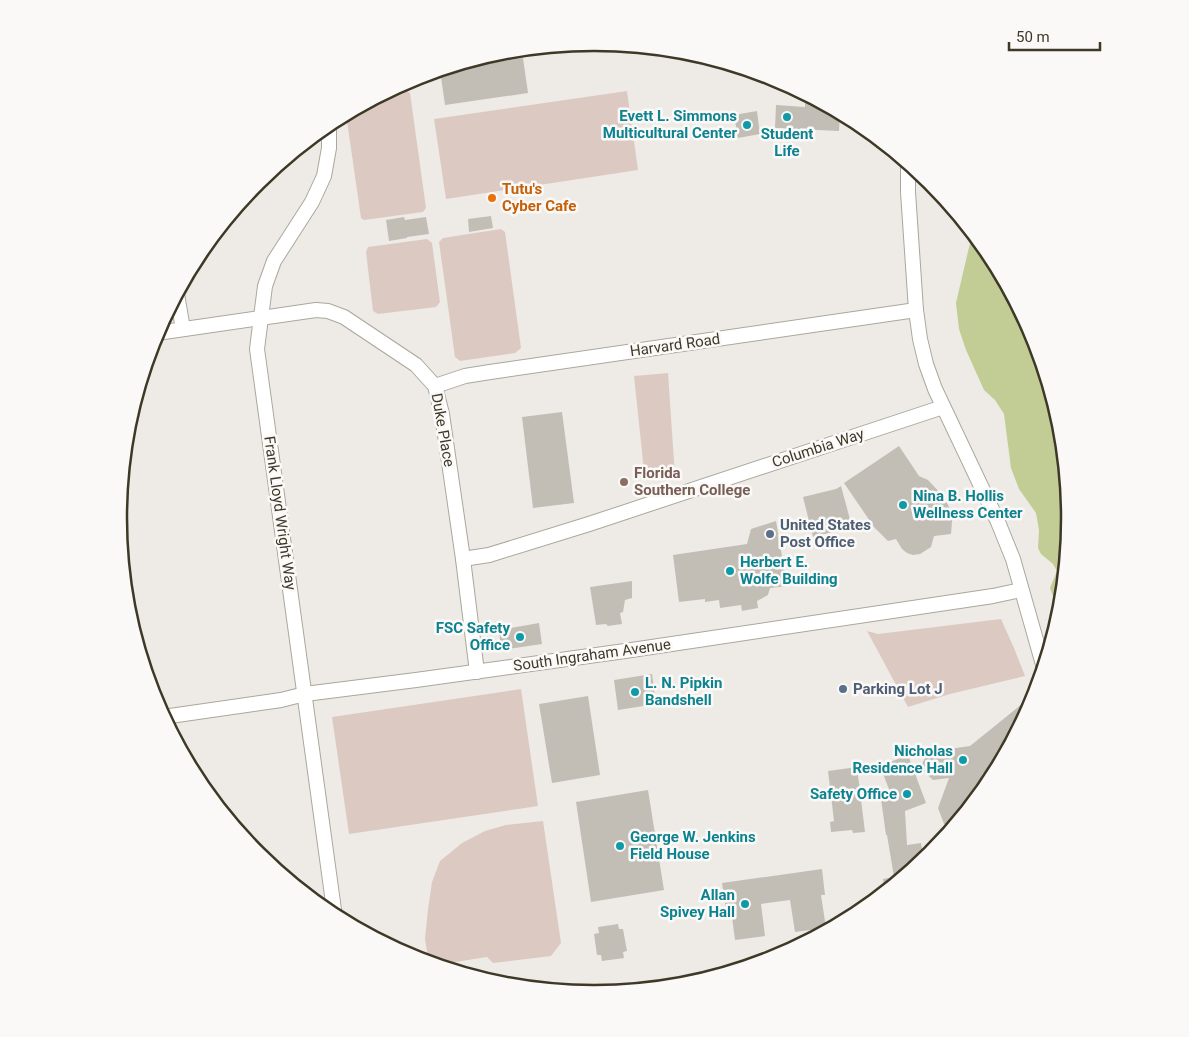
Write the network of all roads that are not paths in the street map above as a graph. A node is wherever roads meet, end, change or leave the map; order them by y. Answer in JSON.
{"nodes":[{"id":1,"x":329,"y":135,"type":"edge"},
{"id":2,"x":908,"y":172,"type":"edge"},
{"id":3,"x":179,"y":305,"type":"edge"},
{"id":4,"x":916,"y":310,"type":"junction"},
{"id":5,"x":261,"y":318,"type":"junction"},
{"id":6,"x":183,"y":329,"type":"junction"},
{"id":7,"x":167,"y":332,"type":"edge"},
{"id":8,"x":436,"y":386,"type":"junction"},
{"id":9,"x":943,"y":407,"type":"junction"},
{"id":10,"x":463,"y":559,"type":"junction"},
{"id":11,"x":1021,"y":590,"type":"junction"},
{"id":12,"x":1041,"y":657,"type":"edge"},
{"id":13,"x":477,"y":672,"type":"junction"},
{"id":14,"x":305,"y":694,"type":"junction"},
{"id":15,"x":171,"y":715,"type":"edge"},
{"id":16,"x":334,"y":906,"type":"edge"}],
"edges":[{"from":1,"to":5,"type":"street","name":"Frank Lloyd Wright Way"},
{"from":2,"to":4,"type":"street"},
{"from":3,"to":6,"type":"street"},
{"from":4,"to":8,"type":"street","name":"Harvard Road"},
{"from":4,"to":9,"type":"street"},
{"from":5,"to":6,"type":"street","name":"Duke Place"},
{"from":5,"to":8,"type":"street","name":"Duke Place"},
{"from":5,"to":14,"type":"street","name":"Frank Lloyd Wright Way"},
{"from":6,"to":7,"type":"street","name":"Duke Place"},
{"from":8,"to":10,"type":"street","name":"Duke Place"},
{"from":9,"to":10,"type":"street","name":"Columbia Way"},
{"from":9,"to":11,"type":"street"},
{"from":10,"to":13,"type":"street","name":"Duke Place"},
{"from":11,"to":12,"type":"street"},
{"from":11,"to":13,"type":"street","name":"South Ingraham Avenue"},
{"from":13,"to":14,"type":"street","name":"South Ingraham Avenue"},
{"from":14,"to":15,"type":"street","name":"South Ingraham Avenue"},
{"from":14,"to":16,"type":"street","name":"Frank Lloyd Wright Way"}]}
